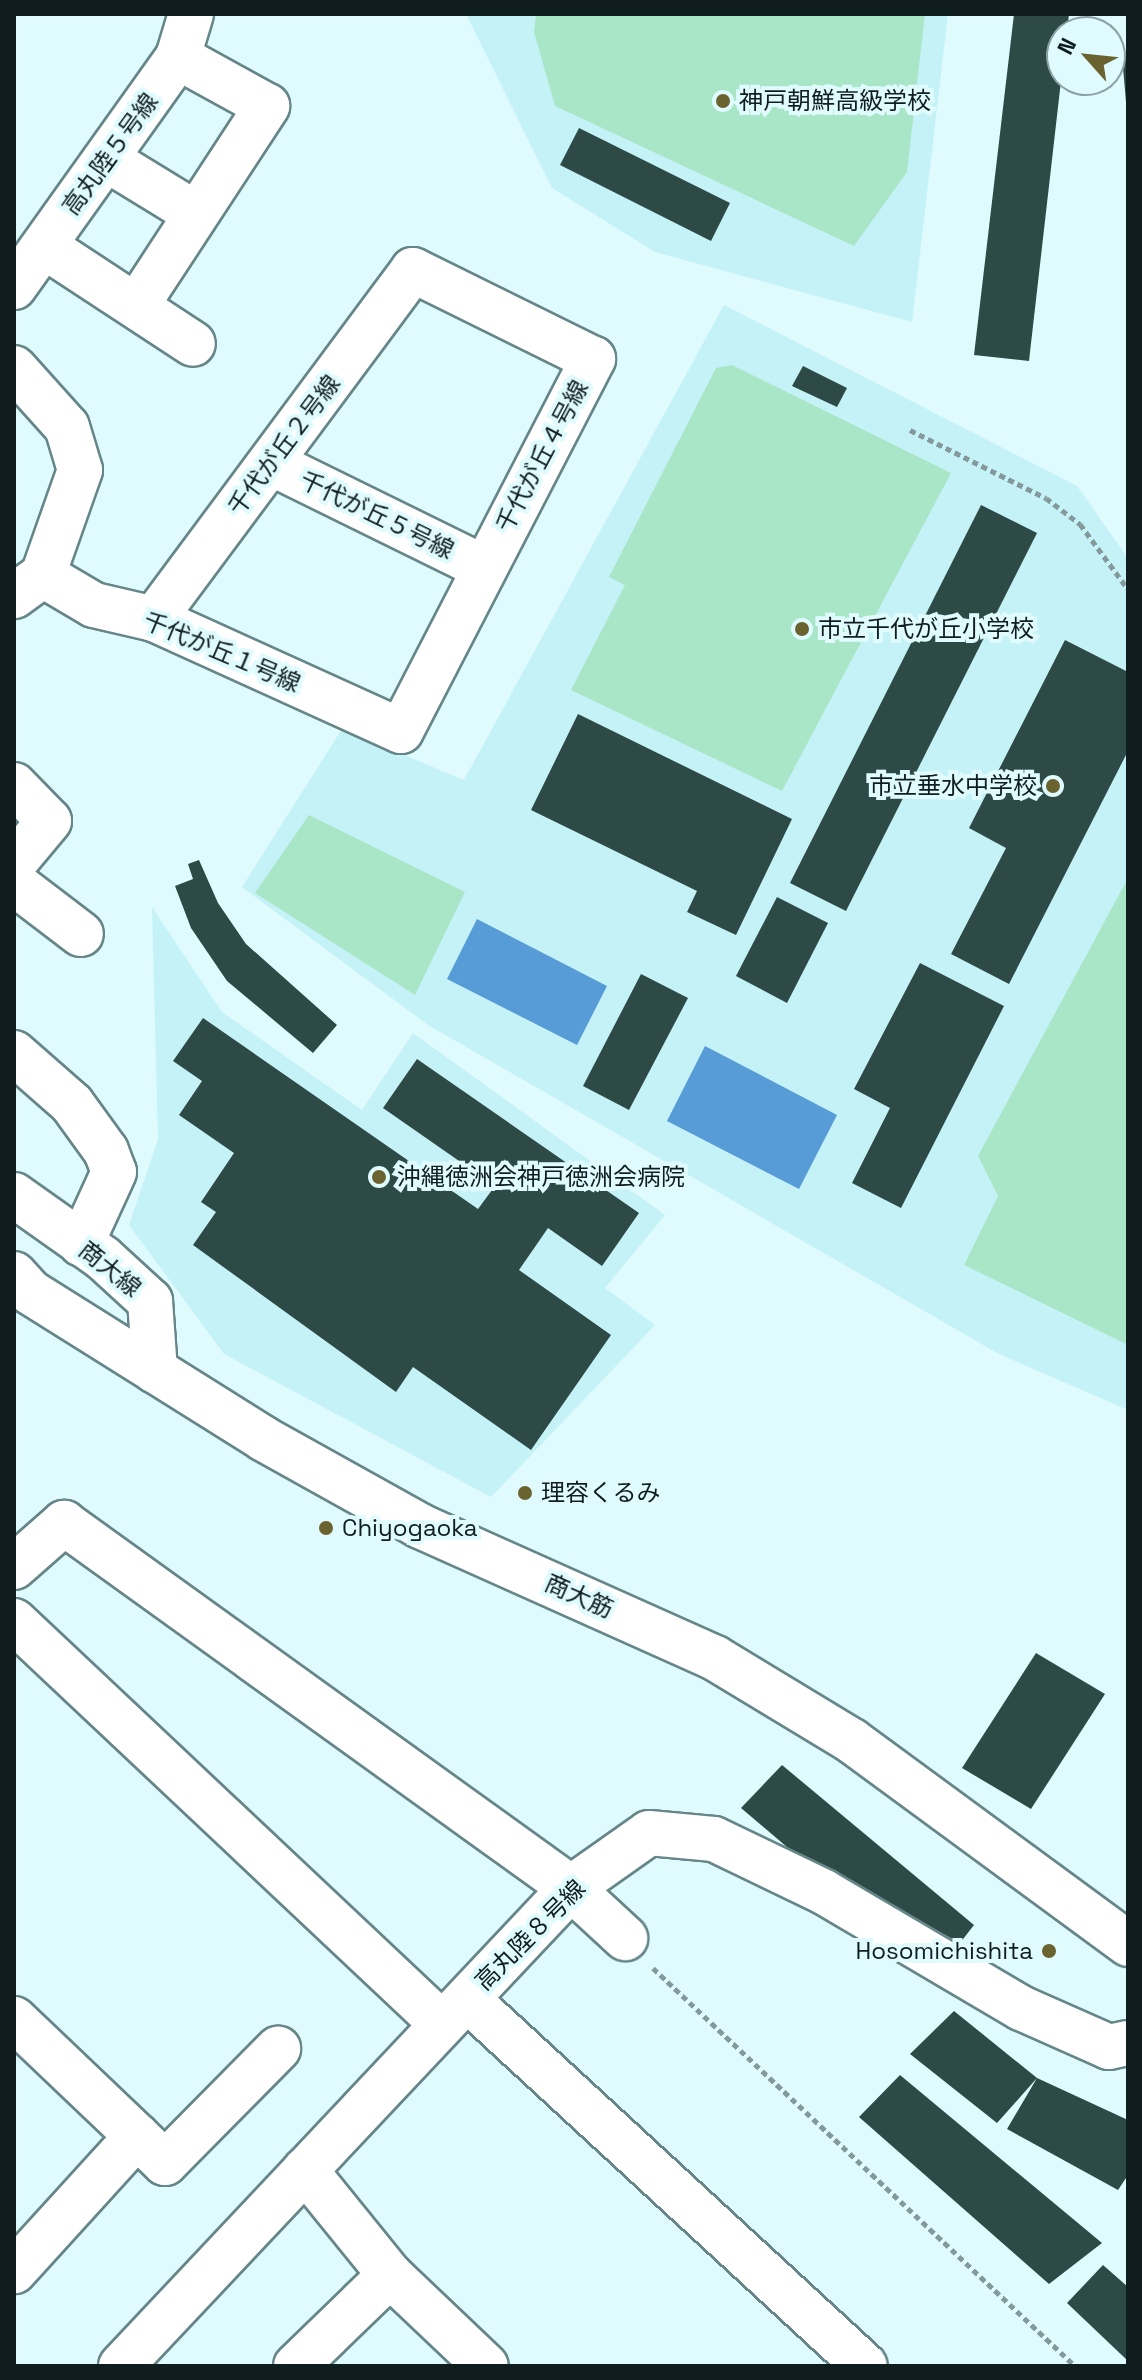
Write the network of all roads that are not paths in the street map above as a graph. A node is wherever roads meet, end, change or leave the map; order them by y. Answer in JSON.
{"nodes":[{"id":1,"x":191,"y":14,"type":"edge"},
{"id":2,"x":178,"y":57,"type":"junction"},
{"id":3,"x":108,"y":160,"type":"junction"},
{"id":4,"x":196,"y":214,"type":"junction"},
{"id":5,"x":44,"y":246,"type":"junction"},
{"id":6,"x":413,"y":270,"type":"joint"},
{"id":7,"x":14,"y":287,"type":"edge"},
{"id":8,"x":137,"y":305,"type":"junction"},
{"id":9,"x":193,"y":344,"type":"dead end"},
{"id":10,"x":14,"y":368,"type":"edge"},
{"id":11,"x":271,"y":463,"type":"junction"},
{"id":12,"x":484,"y":568,"type":"junction"},
{"id":13,"x":28,"y":585,"type":"edge"},
{"id":14,"x":154,"y":619,"type":"junction"},
{"id":15,"x":401,"y":731,"type":"joint"},
{"id":16,"x":14,"y":785,"type":"edge"},
{"id":17,"x":14,"y":863,"type":"edge"},
{"id":18,"x":14,"y":883,"type":"edge"},
{"id":19,"x":81,"y":934,"type":"dead end"},
{"id":20,"x":14,"y":1053,"type":"edge"},
{"id":21,"x":14,"y":1195,"type":"edge"},
{"id":22,"x":81,"y":1244,"type":"junction"},
{"id":23,"x":14,"y":1274,"type":"edge"},
{"id":24,"x":155,"y":1371,"type":"junction"},
{"id":25,"x":14,"y":1567,"type":"edge"},
{"id":26,"x":14,"y":1621,"type":"edge"},
{"id":27,"x":571,"y":1888,"type":"junction"},
{"id":28,"x":625,"y":1938,"type":"road end"},
{"id":29,"x":1128,"y":1944,"type":"edge"},
{"id":30,"x":454,"y":2011,"type":"junction"},
{"id":31,"x":14,"y":2019,"type":"edge"},
{"id":32,"x":1128,"y":2043,"type":"edge"},
{"id":33,"x":278,"y":2049,"type":"dead end"},
{"id":34,"x":137,"y":2136,"type":"junction"},
{"id":35,"x":305,"y":2170,"type":"junction"},
{"id":36,"x":14,"y":2271,"type":"edge"},
{"id":37,"x":390,"y":2275,"type":"junction"},
{"id":38,"x":121,"y":2366,"type":"edge"},
{"id":39,"x":296,"y":2366,"type":"edge"},
{"id":40,"x":486,"y":2366,"type":"edge"},
{"id":41,"x":865,"y":2366,"type":"edge"}],
"edges":[{"from":1,"to":2,"type":"street","name":"高丸陸５号線"},
{"from":2,"to":3,"type":"street","name":"高丸陸５号線"},
{"from":2,"to":4,"type":"street"},
{"from":3,"to":4,"type":"street"},
{"from":3,"to":5,"type":"street","name":"高丸陸５号線"},
{"from":4,"to":8,"type":"street"},
{"from":5,"to":7,"type":"street","name":"高丸陸５号線"},
{"from":5,"to":8,"type":"street"},
{"from":6,"to":11,"type":"street","name":"千代が丘２号線"},
{"from":6,"to":12,"type":"street","name":"千代が丘４号線"},
{"from":8,"to":9,"type":"street"},
{"from":10,"to":13,"type":"street"},
{"from":11,"to":12,"type":"street","name":"千代が丘５号線"},
{"from":11,"to":14,"type":"street","name":"千代が丘２号線"},
{"from":12,"to":15,"type":"street","name":"千代が丘４号線"},
{"from":13,"to":14,"type":"street","name":"千代が丘１号線"},
{"from":14,"to":15,"type":"street","name":"千代が丘１号線"},
{"from":16,"to":17,"type":"street"},
{"from":18,"to":19,"type":"street"},
{"from":20,"to":22,"type":"street"},
{"from":21,"to":22,"type":"street","name":"商大線"},
{"from":22,"to":24,"type":"street","name":"商大線"},
{"from":23,"to":24,"type":"street","name":"商大筋"},
{"from":24,"to":29,"type":"street","name":"商大筋"},
{"from":25,"to":27,"type":"street"},
{"from":26,"to":30,"type":"street"},
{"from":27,"to":28,"type":"street"},
{"from":27,"to":30,"type":"street","name":"高丸陸８号線"},
{"from":27,"to":32,"type":"street","name":"高丸陸８号線"},
{"from":30,"to":35,"type":"street","name":"高丸陸８号線"},
{"from":30,"to":41,"type":"street"},
{"from":31,"to":34,"type":"street"},
{"from":33,"to":34,"type":"street"},
{"from":34,"to":36,"type":"street"},
{"from":35,"to":37,"type":"street"},
{"from":35,"to":38,"type":"street","name":"高丸陸８号線"},
{"from":37,"to":39,"type":"street"},
{"from":37,"to":40,"type":"street"}]}
